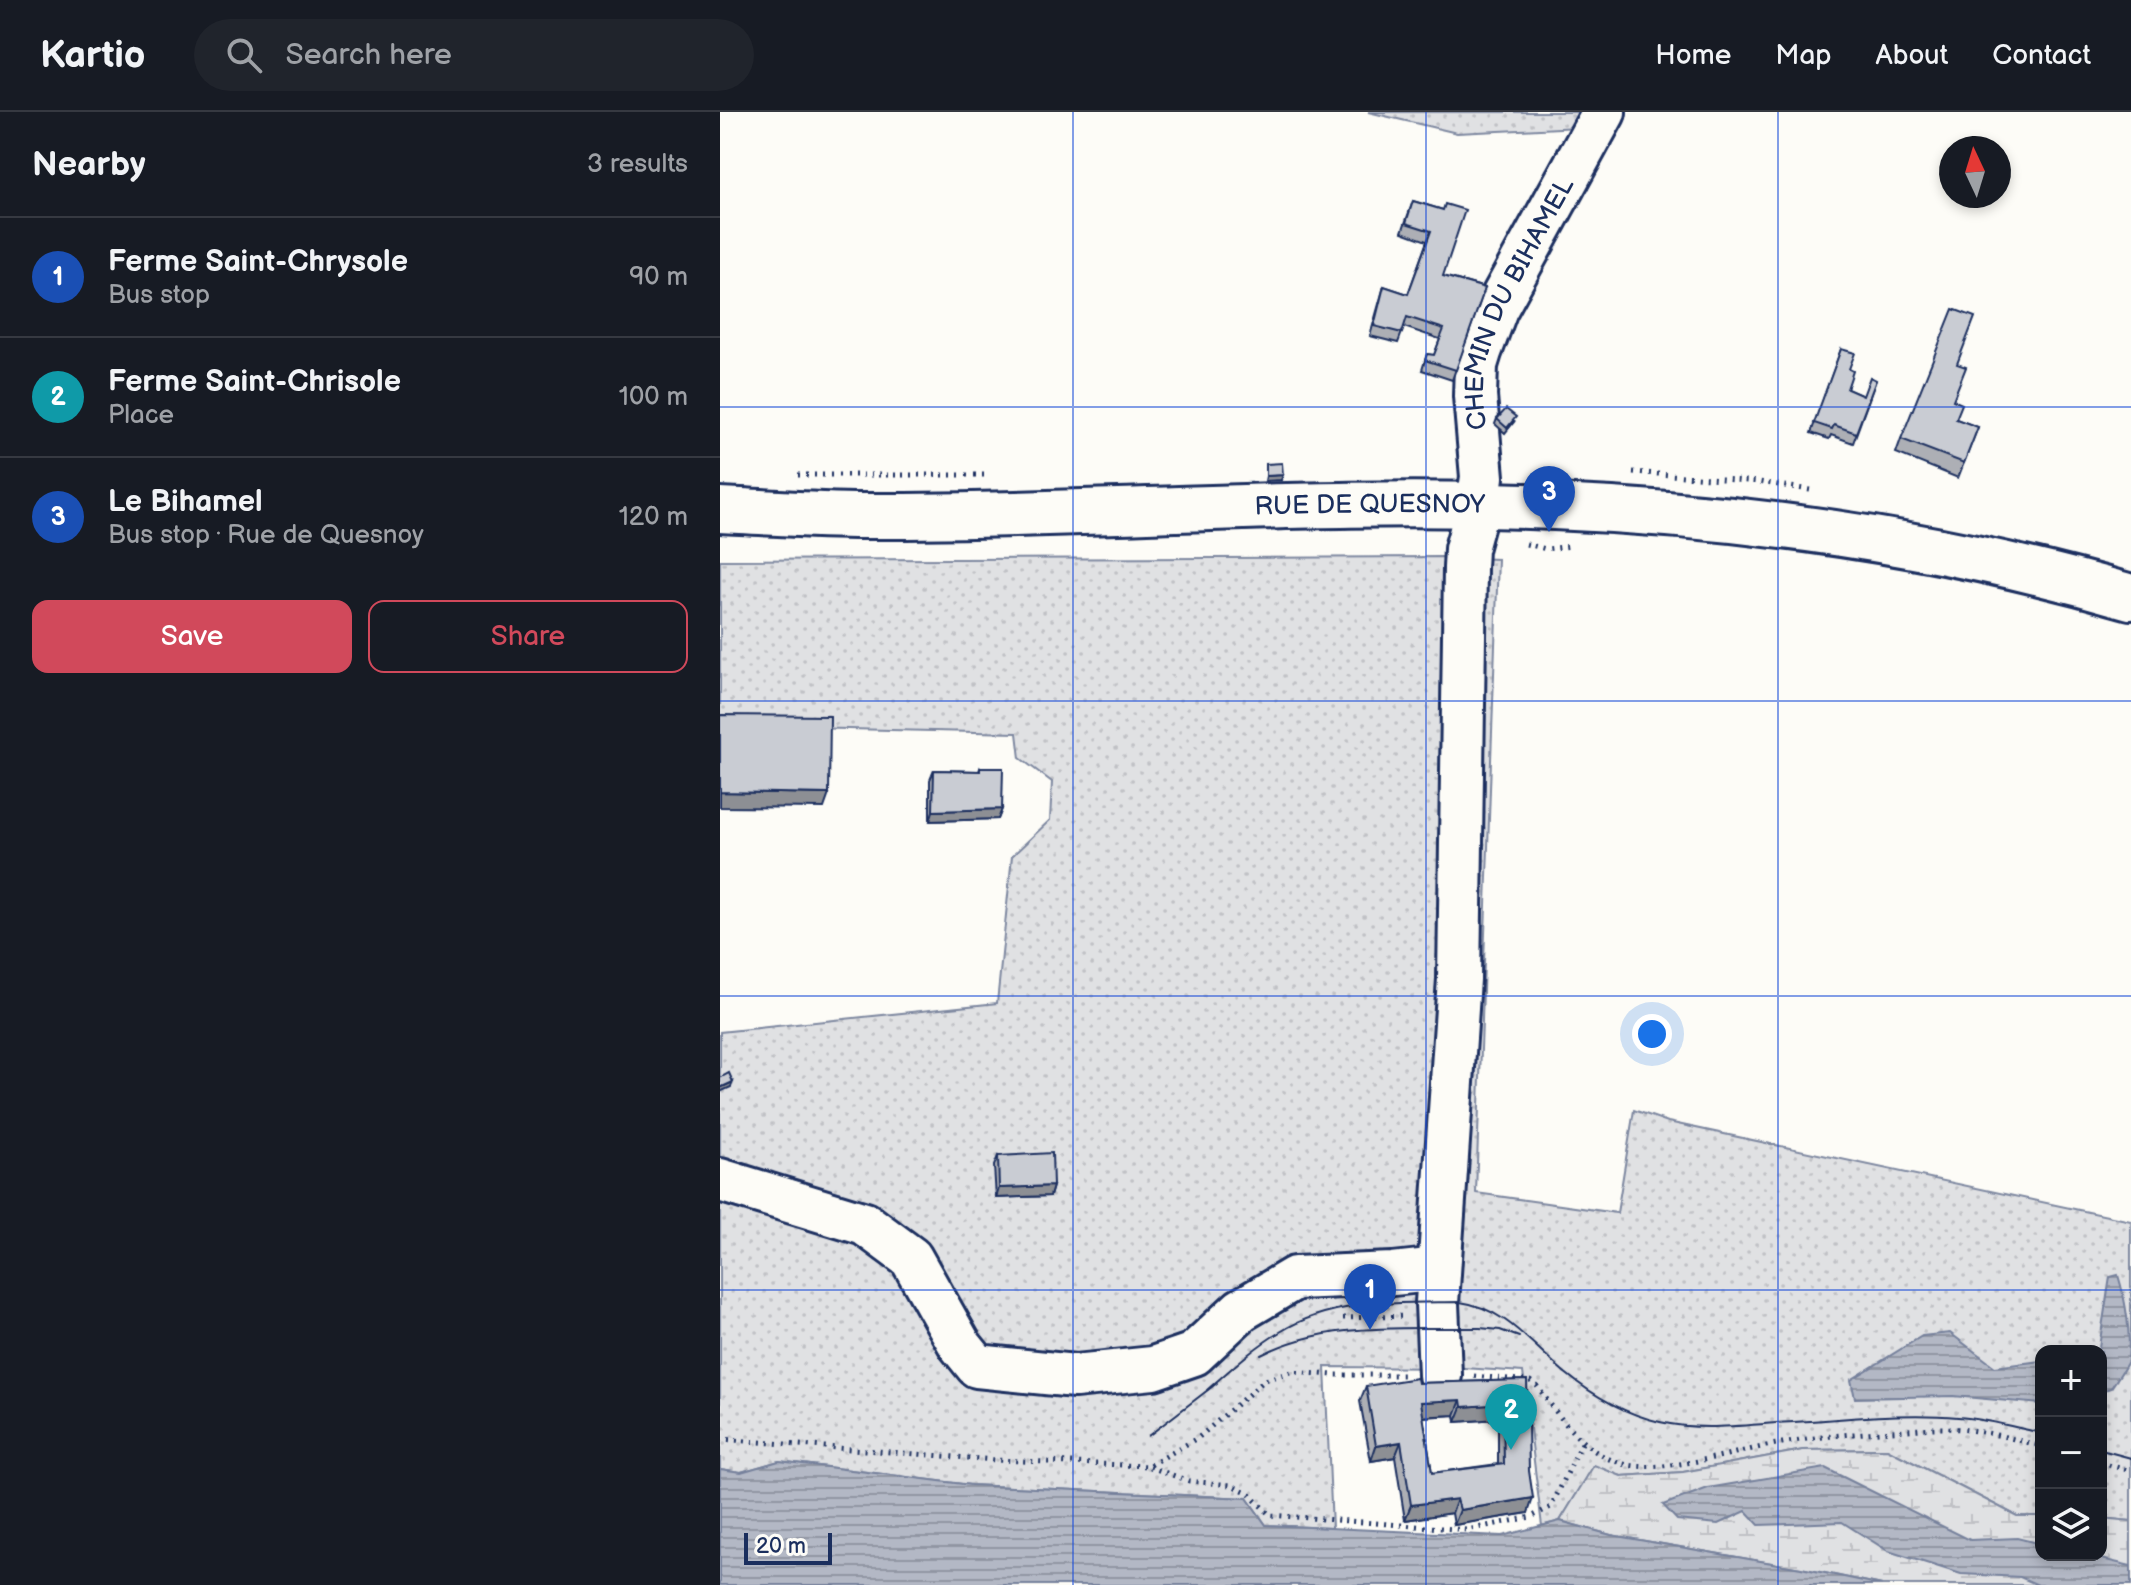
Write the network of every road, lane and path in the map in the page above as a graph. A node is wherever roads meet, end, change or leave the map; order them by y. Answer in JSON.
{"nodes":[{"id":1,"x":1604,"y":112,"type":"edge"},
{"id":2,"x":1478,"y":505,"type":"junction"},
{"id":3,"x":728,"y":509,"type":"edge"},
{"id":4,"x":2131,"y":597,"type":"edge"},
{"id":5,"x":720,"y":1180,"type":"edge"},
{"id":6,"x":1439,"y":1269,"type":"junction"},
{"id":7,"x":1413,"y":1316,"type":"dead end"},
{"id":8,"x":1343,"y":1318,"type":"dead end"},
{"id":9,"x":1440,"y":1375,"type":"junction"},
{"id":10,"x":720,"y":1439,"type":"edge"},
{"id":11,"x":1583,"y":1443,"type":"junction"},
{"id":12,"x":2035,"y":1444,"type":"edge"},
{"id":13,"x":2107,"y":1465,"type":"edge"},
{"id":14,"x":1149,"y":1466,"type":"junction"},
{"id":15,"x":2131,"y":1471,"type":"edge"}],
"edges":[{"from":1,"to":2,"type":"street","name":"CHEMIN DU BIHAMEL"},
{"from":2,"to":3,"type":"main road","name":"RUE DE QUESNOY"},
{"from":2,"to":4,"type":"main road","name":"RUE DE QUESNOY"},
{"from":2,"to":6,"type":"street","name":"CHEMIN DU BIHAMEL"},
{"from":5,"to":6,"type":"street"},
{"from":6,"to":9,"type":"street","name":"CHEMIN DU BIHAMEL"},
{"from":7,"to":8,"type":"path"},
{"from":9,"to":11,"type":"path"},
{"from":9,"to":14,"type":"path"},
{"from":10,"to":14,"type":"path"},
{"from":11,"to":12,"type":"path"},
{"from":11,"to":14,"type":"path"},
{"from":13,"to":15,"type":"path"}]}
